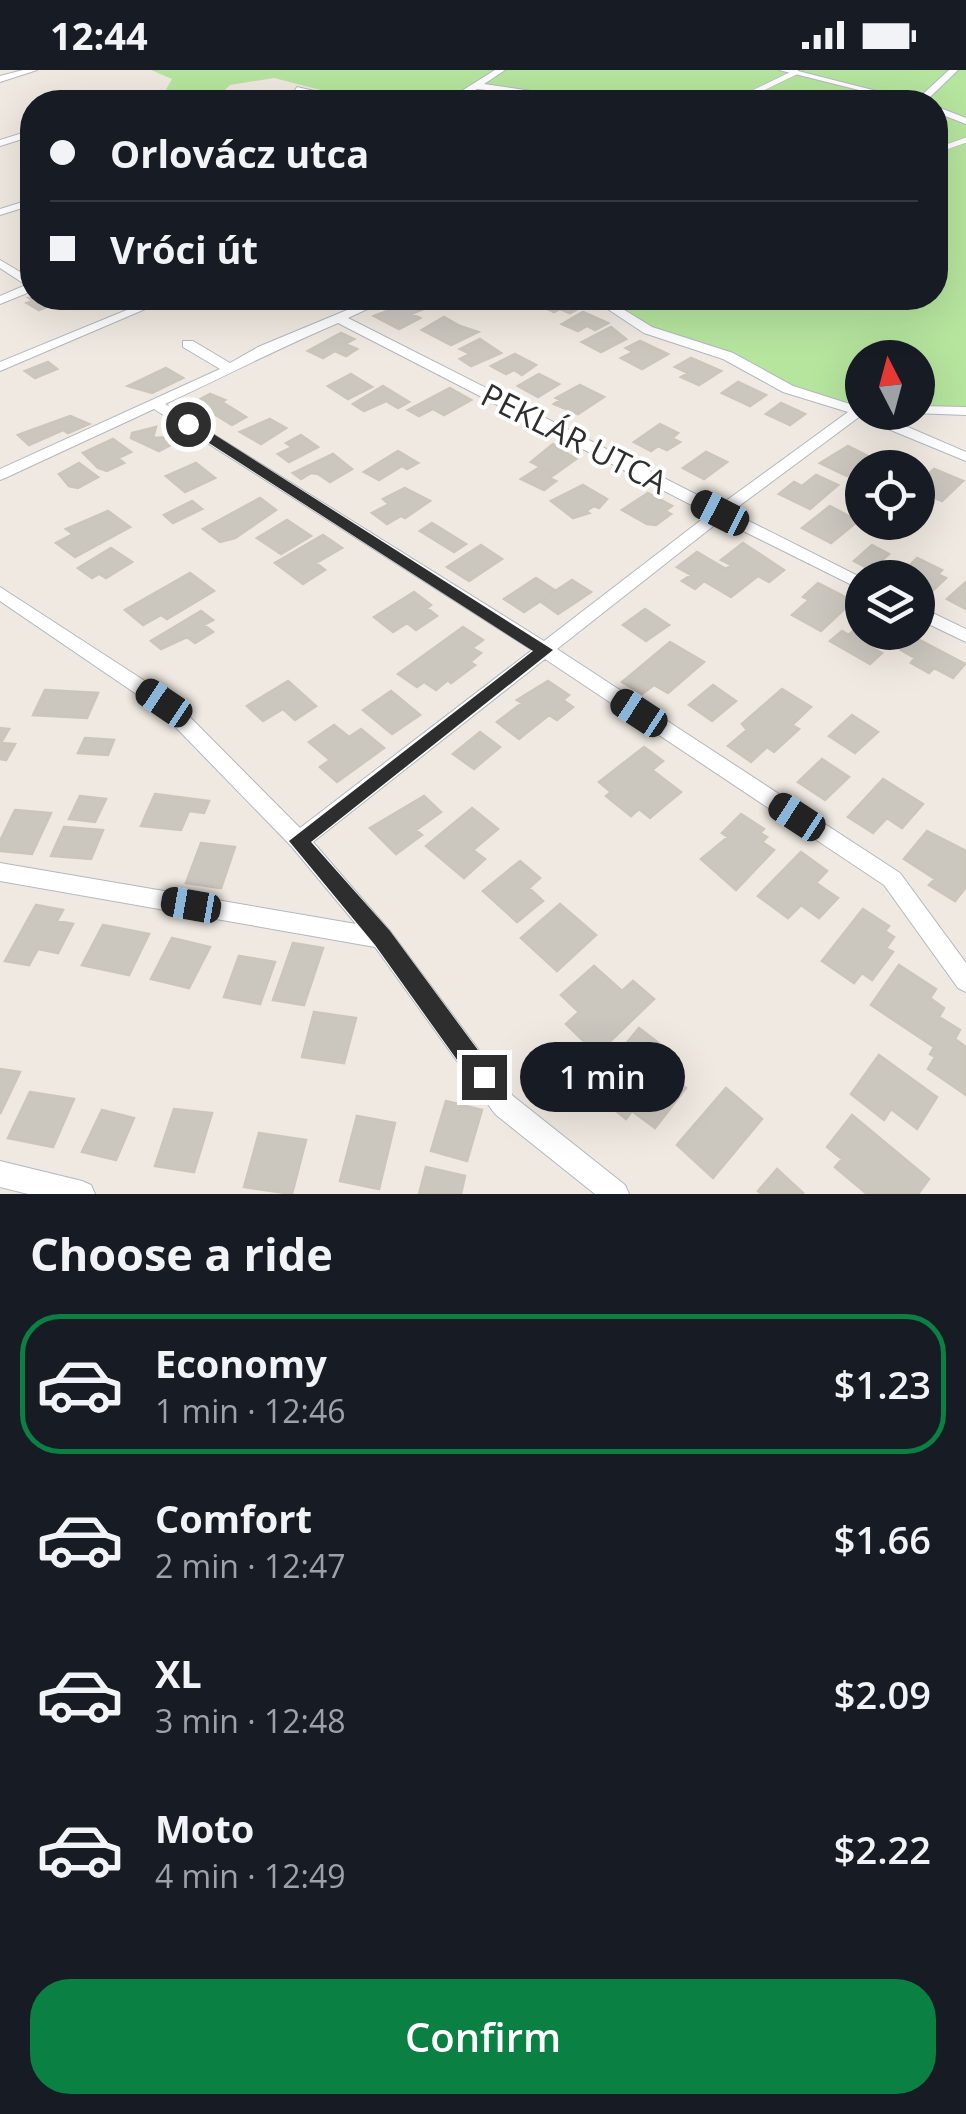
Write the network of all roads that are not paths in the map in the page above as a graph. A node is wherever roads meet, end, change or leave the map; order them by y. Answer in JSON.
{"nodes":[{"id":1,"x":33,"y":70,"type":"edge"},
{"id":2,"x":502,"y":70,"type":"edge"},
{"id":3,"x":783,"y":70,"type":"edge"},
{"id":4,"x":954,"y":70,"type":"edge"},
{"id":5,"x":796,"y":72,"type":"edge"},
{"id":6,"x":0,"y":79,"type":"edge"},
{"id":7,"x":475,"y":86,"type":"junction"},
{"id":8,"x":468,"y":90,"type":"edge"},
{"id":9,"x":514,"y":90,"type":"edge"},
{"id":10,"x":759,"y":90,"type":"edge"},
{"id":11,"x":868,"y":90,"type":"edge"},
{"id":12,"x":932,"y":90,"type":"edge"},
{"id":13,"x":137,"y":310,"type":"edge"},
{"id":14,"x":360,"y":310,"type":"edge"},
{"id":15,"x":616,"y":310,"type":"edge"},
{"id":16,"x":340,"y":320,"type":"junction"},
{"id":17,"x":188,"y":344,"type":"dead end"},
{"id":18,"x":0,"y":367,"type":"edge"},
{"id":19,"x":230,"y":369,"type":"junction"},
{"id":20,"x":156,"y":404,"type":"junction"},
{"id":21,"x":845,"y":405,"type":"edge"},
{"id":22,"x":935,"y":410,"type":"edge"},
{"id":23,"x":966,"y":411,"type":"edge"},
{"id":24,"x":845,"y":419,"type":"edge"},
{"id":25,"x":904,"y":431,"type":"edge"},
{"id":26,"x":966,"y":457,"type":"edge"},
{"id":27,"x":0,"y":475,"type":"edge"},
{"id":28,"x":720,"y":513,"type":"junction"},
{"id":29,"x":845,"y":576,"type":"edge"},
{"id":30,"x":0,"y":593,"type":"edge"},
{"id":31,"x":935,"y":620,"type":"edge"},
{"id":32,"x":966,"y":636,"type":"edge"},
{"id":33,"x":544,"y":650,"type":"junction"},
{"id":34,"x":299,"y":841,"type":"junction"},
{"id":35,"x":0,"y":872,"type":"edge"},
{"id":36,"x":382,"y":938,"type":"junction"},
{"id":37,"x":966,"y":981,"type":"edge"},
{"id":38,"x":0,"y":1174,"type":"edge"},
{"id":39,"x":82,"y":1194,"type":"edge"},
{"id":40,"x":616,"y":1194,"type":"edge"}],
"edges":[{"from":1,"to":6,"type":"street"},
{"from":2,"to":7,"type":"street"},
{"from":3,"to":5,"type":"street"},
{"from":4,"to":12,"type":"street"},
{"from":5,"to":10,"type":"lane"},
{"from":5,"to":11,"type":"street"},
{"from":7,"to":8,"type":"street"},
{"from":7,"to":9,"type":"street"},
{"from":13,"to":18,"type":"street"},
{"from":14,"to":16,"type":"street"},
{"from":15,"to":21,"type":"street"},
{"from":16,"to":19,"type":"street"},
{"from":16,"to":28,"type":"street","name":"PEKLÁR UTCA"},
{"from":17,"to":19,"type":"street"},
{"from":19,"to":20,"type":"street"},
{"from":20,"to":27,"type":"street"},
{"from":20,"to":33,"type":"street"},
{"from":22,"to":23,"type":"street"},
{"from":24,"to":28,"type":"street"},
{"from":25,"to":26,"type":"street"},
{"from":28,"to":29,"type":"street","name":"PEKLÁR UTCA"},
{"from":28,"to":33,"type":"street"},
{"from":30,"to":34,"type":"street"},
{"from":31,"to":32,"type":"street"},
{"from":33,"to":34,"type":"street"},
{"from":33,"to":37,"type":"street"},
{"from":34,"to":36,"type":"street"},
{"from":35,"to":36,"type":"street"},
{"from":36,"to":40,"type":"street"},
{"from":38,"to":39,"type":"street"}]}
